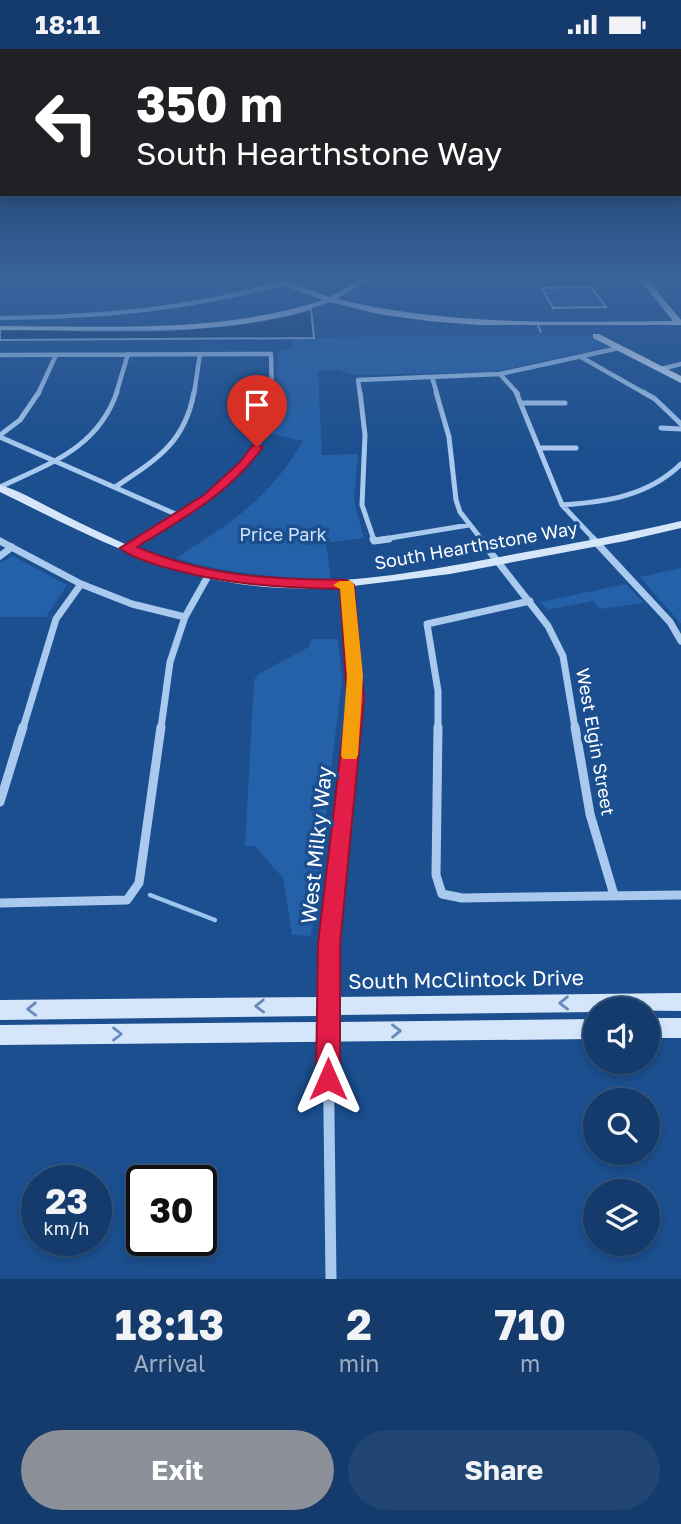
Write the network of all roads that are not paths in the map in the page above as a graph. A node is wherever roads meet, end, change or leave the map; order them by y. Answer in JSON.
{"nodes":[{"id":1,"x":596,"y":336,"type":"dead end"},
{"id":2,"x":619,"y":348,"type":"junction"},
{"id":3,"x":128,"y":354,"type":"junction"},
{"id":4,"x":200,"y":354,"type":"junction"},
{"id":5,"x":0,"y":355,"type":"edge"},
{"id":6,"x":56,"y":355,"type":"junction"},
{"id":7,"x":580,"y":356,"type":"junction"},
{"id":8,"x":681,"y":365,"type":"edge"},
{"id":9,"x":661,"y":369,"type":"junction"},
{"id":10,"x":500,"y":374,"type":"junction"},
{"id":11,"x":432,"y":377,"type":"junction"},
{"id":12,"x":681,"y":380,"type":"edge"},
{"id":13,"x":523,"y":403,"type":"junction"},
{"id":14,"x":565,"y":403,"type":"dead end"},
{"id":15,"x":681,"y":426,"type":"edge"},
{"id":16,"x":661,"y":428,"type":"dead end"},
{"id":17,"x":0,"y":436,"type":"edge"},
{"id":18,"x":539,"y":448,"type":"junction"},
{"id":19,"x":576,"y":448,"type":"dead end"},
{"id":20,"x":55,"y":460,"type":"junction"},
{"id":21,"x":681,"y":464,"type":"edge"},
{"id":22,"x":0,"y":487,"type":"edge"},
{"id":23,"x":115,"y":487,"type":"junction"},
{"id":24,"x":562,"y":505,"type":"junction"},
{"id":25,"x":180,"y":516,"type":"junction"},
{"id":26,"x":681,"y":524,"type":"edge"},
{"id":27,"x":469,"y":526,"type":"junction"},
{"id":28,"x":0,"y":541,"type":"edge"},
{"id":29,"x":596,"y":542,"type":"junction"},
{"id":30,"x":12,"y":547,"type":"junction"},
{"id":31,"x":126,"y":548,"type":"junction"},
{"id":32,"x":0,"y":556,"type":"edge"},
{"id":33,"x":497,"y":561,"type":"junction"},
{"id":34,"x":208,"y":576,"type":"junction"},
{"id":35,"x":81,"y":584,"type":"junction"},
{"id":36,"x":347,"y":585,"type":"junction"},
{"id":37,"x":530,"y":601,"type":"junction"},
{"id":38,"x":185,"y":617,"type":"junction"},
{"id":39,"x":681,"y":641,"type":"edge"},
{"id":40,"x":0,"y":802,"type":"edge"},
{"id":41,"x":614,"y":895,"type":"junction"},
{"id":42,"x":681,"y":895,"type":"edge"},
{"id":43,"x":0,"y":903,"type":"edge"},
{"id":44,"x":681,"y":1002,"type":"edge"},
{"id":45,"x":328,"y":1006,"type":"junction"},
{"id":46,"x":0,"y":1010,"type":"edge"},
{"id":47,"x":660,"y":1028,"type":"edge"},
{"id":48,"x":681,"y":1028,"type":"edge"},
{"id":49,"x":583,"y":1029,"type":"edge"},
{"id":50,"x":328,"y":1032,"type":"junction"},
{"id":51,"x":0,"y":1035,"type":"edge"},
{"id":52,"x":331,"y":1279,"type":"edge"}],
"edges":[{"from":1,"to":2,"type":"street"},
{"from":2,"to":7,"type":"street"},
{"from":2,"to":9,"type":"street"},
{"from":3,"to":4,"type":"street"},
{"from":3,"to":6,"type":"street"},
{"from":3,"to":20,"type":"street"},
{"from":4,"to":23,"type":"street"},
{"from":4,"to":25,"type":"street"},
{"from":5,"to":6,"type":"street"},
{"from":6,"to":17,"type":"street"},
{"from":7,"to":10,"type":"street"},
{"from":7,"to":15,"type":"street"},
{"from":8,"to":9,"type":"street"},
{"from":9,"to":12,"type":"street"},
{"from":10,"to":11,"type":"street"},
{"from":10,"to":13,"type":"street"},
{"from":11,"to":27,"type":"street","name":"West Elgin Street"},
{"from":11,"to":27,"type":"street"},
{"from":13,"to":14,"type":"street"},
{"from":13,"to":18,"type":"street"},
{"from":15,"to":16,"type":"street"},
{"from":17,"to":20,"type":"street"},
{"from":18,"to":19,"type":"street"},
{"from":18,"to":24,"type":"street"},
{"from":20,"to":22,"type":"street"},
{"from":20,"to":23,"type":"street"},
{"from":21,"to":24,"type":"street"},
{"from":22,"to":31,"type":"street","name":"South Hearthstone Way"},
{"from":23,"to":25,"type":"street"},
{"from":24,"to":29,"type":"street"},
{"from":25,"to":31,"type":"street"},
{"from":26,"to":29,"type":"street","name":"South Hearthstone Way"},
{"from":27,"to":33,"type":"street","name":"West Elgin Street"},
{"from":28,"to":30,"type":"street"},
{"from":29,"to":33,"type":"street","name":"South Hearthstone Way"},
{"from":29,"to":39,"type":"street"},
{"from":30,"to":32,"type":"street"},
{"from":30,"to":35,"type":"street"},
{"from":31,"to":34,"type":"street","name":"South Hearthstone Way"},
{"from":33,"to":36,"type":"street","name":"South Hearthstone Way"},
{"from":33,"to":37,"type":"street","name":"West Elgin Street"},
{"from":34,"to":36,"type":"street","name":"South Hearthstone Way"},
{"from":34,"to":38,"type":"street"},
{"from":35,"to":38,"type":"street"},
{"from":35,"to":40,"type":"street"},
{"from":36,"to":45,"type":"street","name":"West Milky Way"},
{"from":37,"to":41,"type":"street","name":"West Elgin Street"},
{"from":37,"to":41,"type":"street"},
{"from":38,"to":43,"type":"street"},
{"from":41,"to":42,"type":"street"},
{"from":44,"to":45,"type":"street","name":"South McClintock Drive","one_way":true},
{"from":45,"to":46,"type":"street","name":"South McClintock Drive","one_way":true},
{"from":45,"to":50,"type":"street","name":"West Milky Way"},
{"from":47,"to":48,"type":"street"},
{"from":50,"to":49,"type":"street","one_way":true},
{"from":51,"to":50,"type":"street","one_way":true},
{"from":50,"to":52,"type":"street","name":"West Milky Way"}]}
